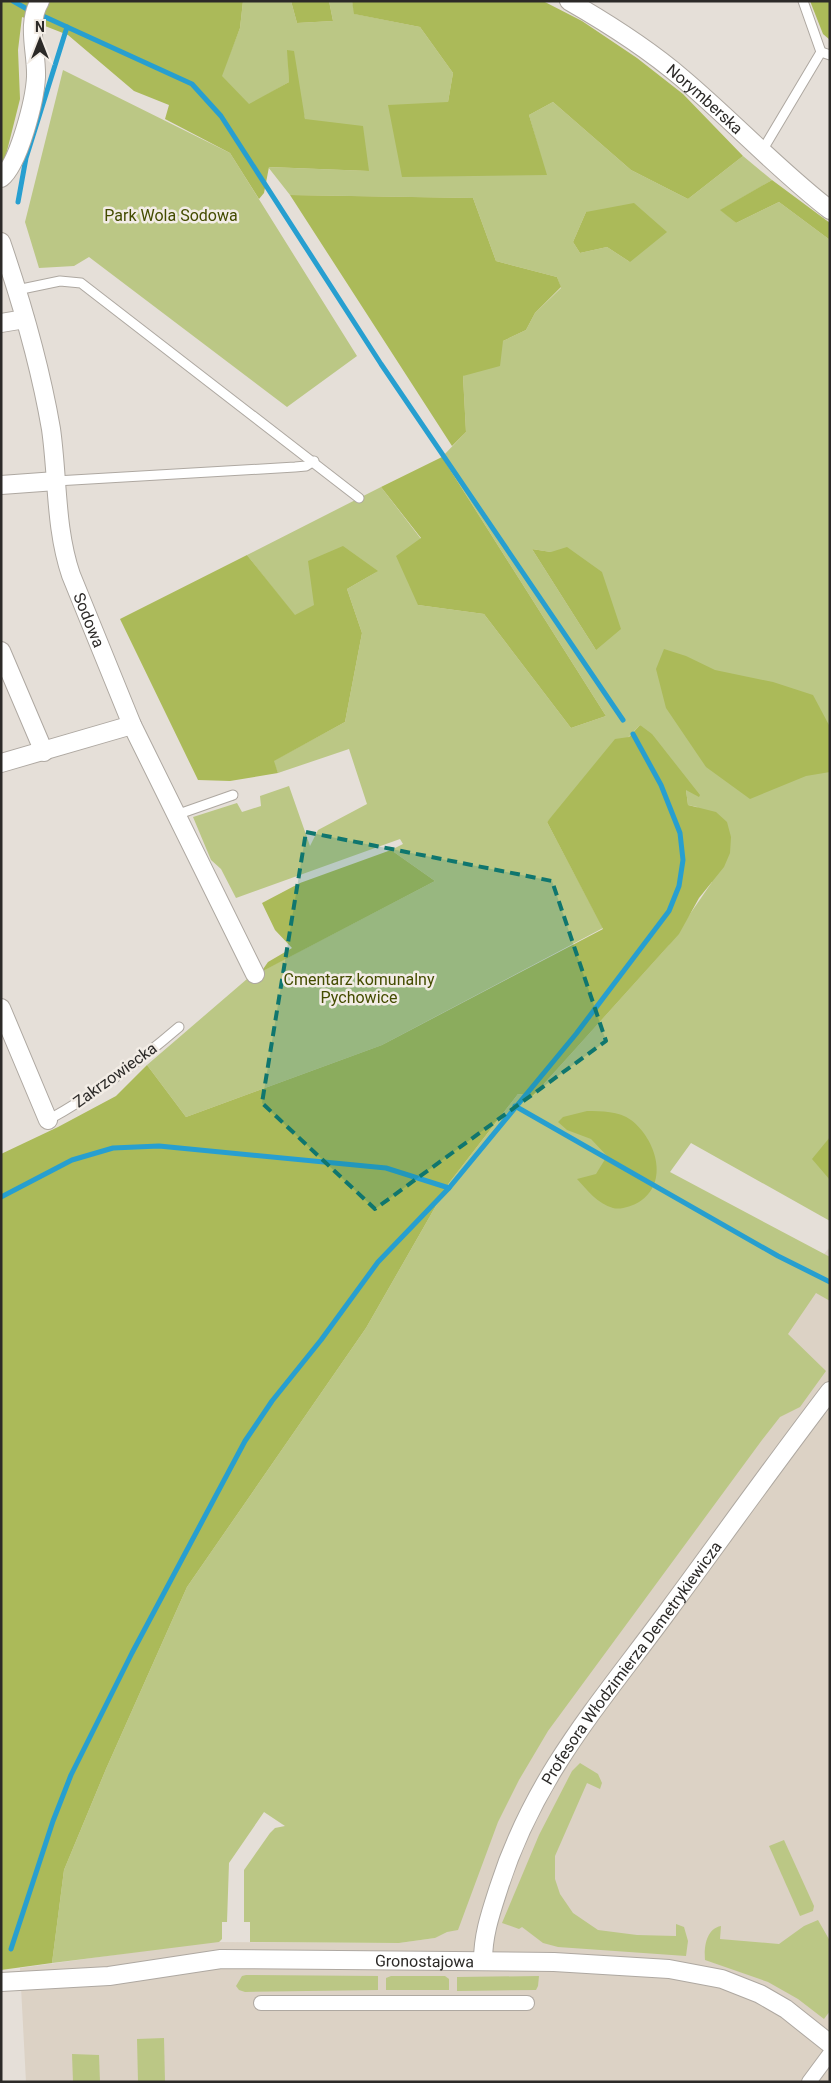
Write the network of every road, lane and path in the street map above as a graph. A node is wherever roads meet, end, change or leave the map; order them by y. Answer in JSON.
{"nodes":[{"id":1,"x":40,"y":1,"type":"edge"},
{"id":2,"x":569,"y":1,"type":"edge"},
{"id":3,"x":803,"y":1,"type":"edge"},
{"id":4,"x":826,"y":53,"type":"edge"},
{"id":5,"x":762,"y":151,"type":"junction"},
{"id":6,"x":1,"y":178,"type":"edge"},
{"id":7,"x":830,"y":210,"type":"edge"},
{"id":8,"x":1,"y":242,"type":"edge"},
{"id":9,"x":17,"y":290,"type":"junction"},
{"id":10,"x":26,"y":320,"type":"junction"},
{"id":11,"x":1,"y":323,"type":"edge"},
{"id":12,"x":314,"y":461,"type":"junction"},
{"id":13,"x":56,"y":481,"type":"junction"},
{"id":14,"x":1,"y":484,"type":"edge"},
{"id":15,"x":359,"y":498,"type":"dead end"},
{"id":16,"x":1,"y":651,"type":"edge"},
{"id":17,"x":132,"y":725,"type":"junction"},
{"id":18,"x":44,"y":752,"type":"junction"},
{"id":19,"x":1,"y":763,"type":"edge"},
{"id":20,"x":233,"y":795,"type":"dead end"},
{"id":21,"x":176,"y":815,"type":"junction"},
{"id":22,"x":255,"y":974,"type":"dead end"},
{"id":23,"x":1,"y":1008,"type":"edge"},
{"id":24,"x":179,"y":1027,"type":"dead end"},
{"id":25,"x":48,"y":1120,"type":"joint"},
{"id":26,"x":830,"y":1391,"type":"edge"},
{"id":27,"x":483,"y":1961,"type":"junction"},
{"id":28,"x":1,"y":1982,"type":"edge"},
{"id":29,"x":261,"y":2003,"type":"dead end"},
{"id":30,"x":527,"y":2003,"type":"dead end"},
{"id":31,"x":829,"y":2049,"type":"edge"},
{"id":32,"x":809,"y":2082,"type":"edge"}],
"edges":[{"from":1,"to":6,"type":"street"},
{"from":2,"to":5,"type":"street","name":"Norymberska"},
{"from":3,"to":4,"type":"lane"},
{"from":4,"to":5,"type":"lane"},
{"from":5,"to":7,"type":"street","name":"Norymberska"},
{"from":8,"to":9,"type":"street","name":"Sodowa"},
{"from":9,"to":10,"type":"street","name":"Sodowa"},
{"from":9,"to":12,"type":"lane"},
{"from":10,"to":11,"type":"street"},
{"from":10,"to":13,"type":"street","name":"Sodowa"},
{"from":12,"to":13,"type":"lane"},
{"from":12,"to":15,"type":"lane"},
{"from":13,"to":14,"type":"street"},
{"from":13,"to":17,"type":"street","name":"Sodowa"},
{"from":16,"to":18,"type":"street"},
{"from":17,"to":18,"type":"street"},
{"from":17,"to":21,"type":"street","name":"Sodowa"},
{"from":18,"to":19,"type":"street"},
{"from":20,"to":21,"type":"lane"},
{"from":21,"to":22,"type":"street","name":"Sodowa"},
{"from":23,"to":25,"type":"street"},
{"from":24,"to":25,"type":"lane","name":"Zakrzowiecka"},
{"from":26,"to":27,"type":"street","name":"Profesora Włodzimierza Demetrykiewicza"},
{"from":27,"to":28,"type":"street","name":"Gronostajowa"},
{"from":27,"to":31,"type":"street","name":"Gronostajowa"},
{"from":29,"to":30,"type":"street"},
{"from":31,"to":32,"type":"street"}]}
